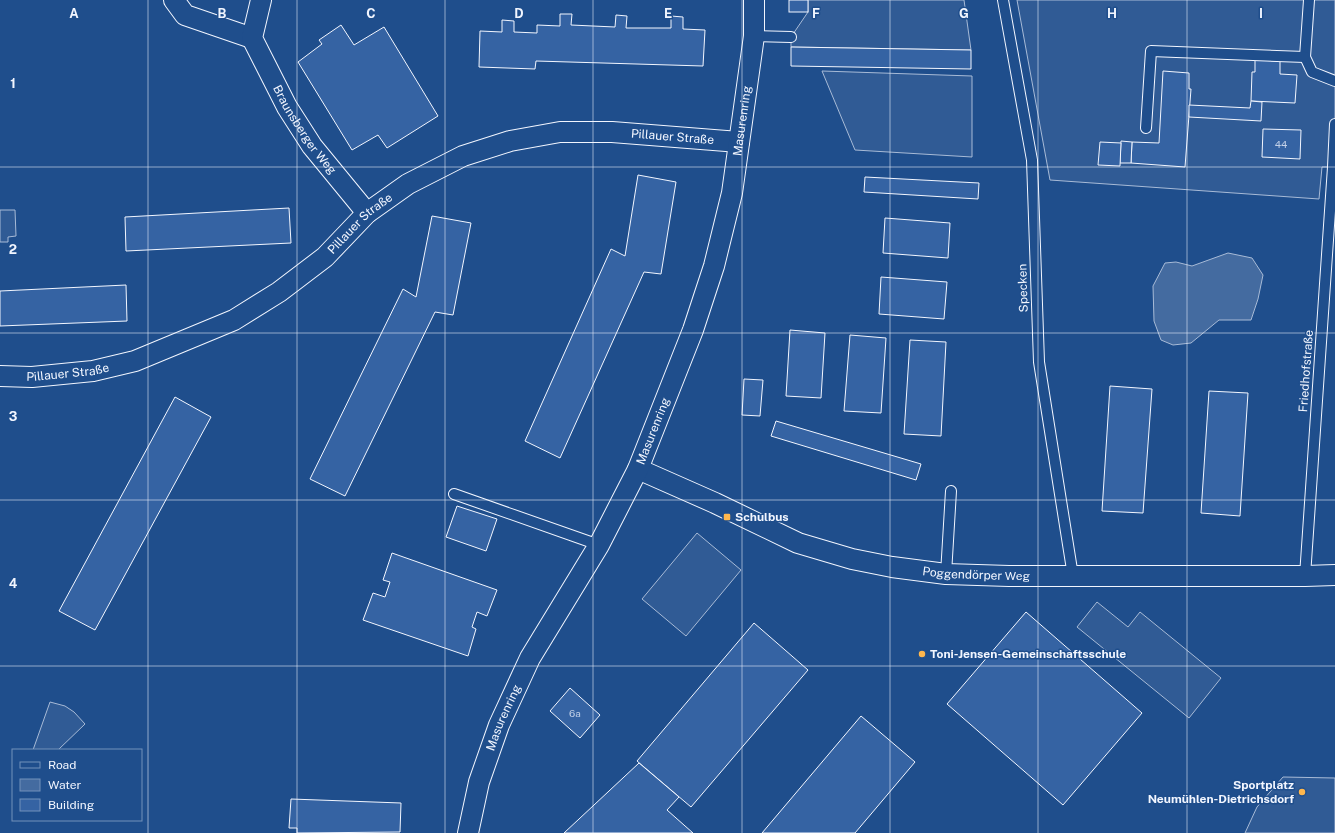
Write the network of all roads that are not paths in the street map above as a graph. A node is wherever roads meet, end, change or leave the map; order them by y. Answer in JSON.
{"nodes":[{"id":1,"x":174,"y":0,"type":"edge"},
{"id":2,"x":261,"y":0,"type":"edge"},
{"id":3,"x":754,"y":0,"type":"edge"},
{"id":4,"x":1003,"y":0,"type":"edge"},
{"id":5,"x":1309,"y":0,"type":"edge"},
{"id":6,"x":754,"y":36,"type":"junction"},
{"id":7,"x":791,"y":37,"type":"dead end"},
{"id":8,"x":252,"y":38,"type":"junction"},
{"id":9,"x":1305,"y":57,"type":"junction"},
{"id":10,"x":1335,"y":82,"type":"edge"},
{"id":11,"x":1335,"y":124,"type":"edge"},
{"id":12,"x":1146,"y":128,"type":"dead end"},
{"id":13,"x":740,"y":142,"type":"junction"},
{"id":14,"x":367,"y":213,"type":"junction"},
{"id":15,"x":0,"y":376,"type":"edge"},
{"id":16,"x":638,"y":469,"type":"junction"},
{"id":17,"x":951,"y":491,"type":"dead end"},
{"id":18,"x":454,"y":494,"type":"dead end"},
{"id":19,"x":599,"y":545,"type":"junction"},
{"id":20,"x":946,"y":574,"type":"junction"},
{"id":21,"x":1335,"y":574,"type":"edge"},
{"id":22,"x":1073,"y":576,"type":"junction"},
{"id":23,"x":1305,"y":576,"type":"junction"},
{"id":24,"x":468,"y":833,"type":"edge"}],
"edges":[{"from":1,"to":8,"type":"street"},
{"from":2,"to":8,"type":"street"},
{"from":3,"to":6,"type":"street","name":"Masurenring"},
{"from":4,"to":22,"type":"lane","name":"Specken"},
{"from":5,"to":9,"type":"lane"},
{"from":6,"to":7,"type":"lane"},
{"from":6,"to":13,"type":"street","name":"Masurenring"},
{"from":8,"to":14,"type":"street","name":"Braunsberger Weg"},
{"from":9,"to":10,"type":"lane"},
{"from":9,"to":12,"type":"lane"},
{"from":11,"to":23,"type":"lane","name":"Friedhofstraße"},
{"from":13,"to":14,"type":"street","name":"Pillauer Straße"},
{"from":13,"to":16,"type":"street","name":"Masurenring"},
{"from":14,"to":15,"type":"street","name":"Pillauer Straße"},
{"from":16,"to":19,"type":"street","name":"Masurenring"},
{"from":16,"to":20,"type":"street","name":"Poggendörper Weg"},
{"from":17,"to":20,"type":"lane"},
{"from":18,"to":19,"type":"lane"},
{"from":19,"to":24,"type":"street","name":"Masurenring"},
{"from":20,"to":22,"type":"street","name":"Poggendörper Weg"},
{"from":21,"to":23,"type":"street","name":"Poggendörper Weg"},
{"from":22,"to":23,"type":"street","name":"Poggendörper Weg"}]}
